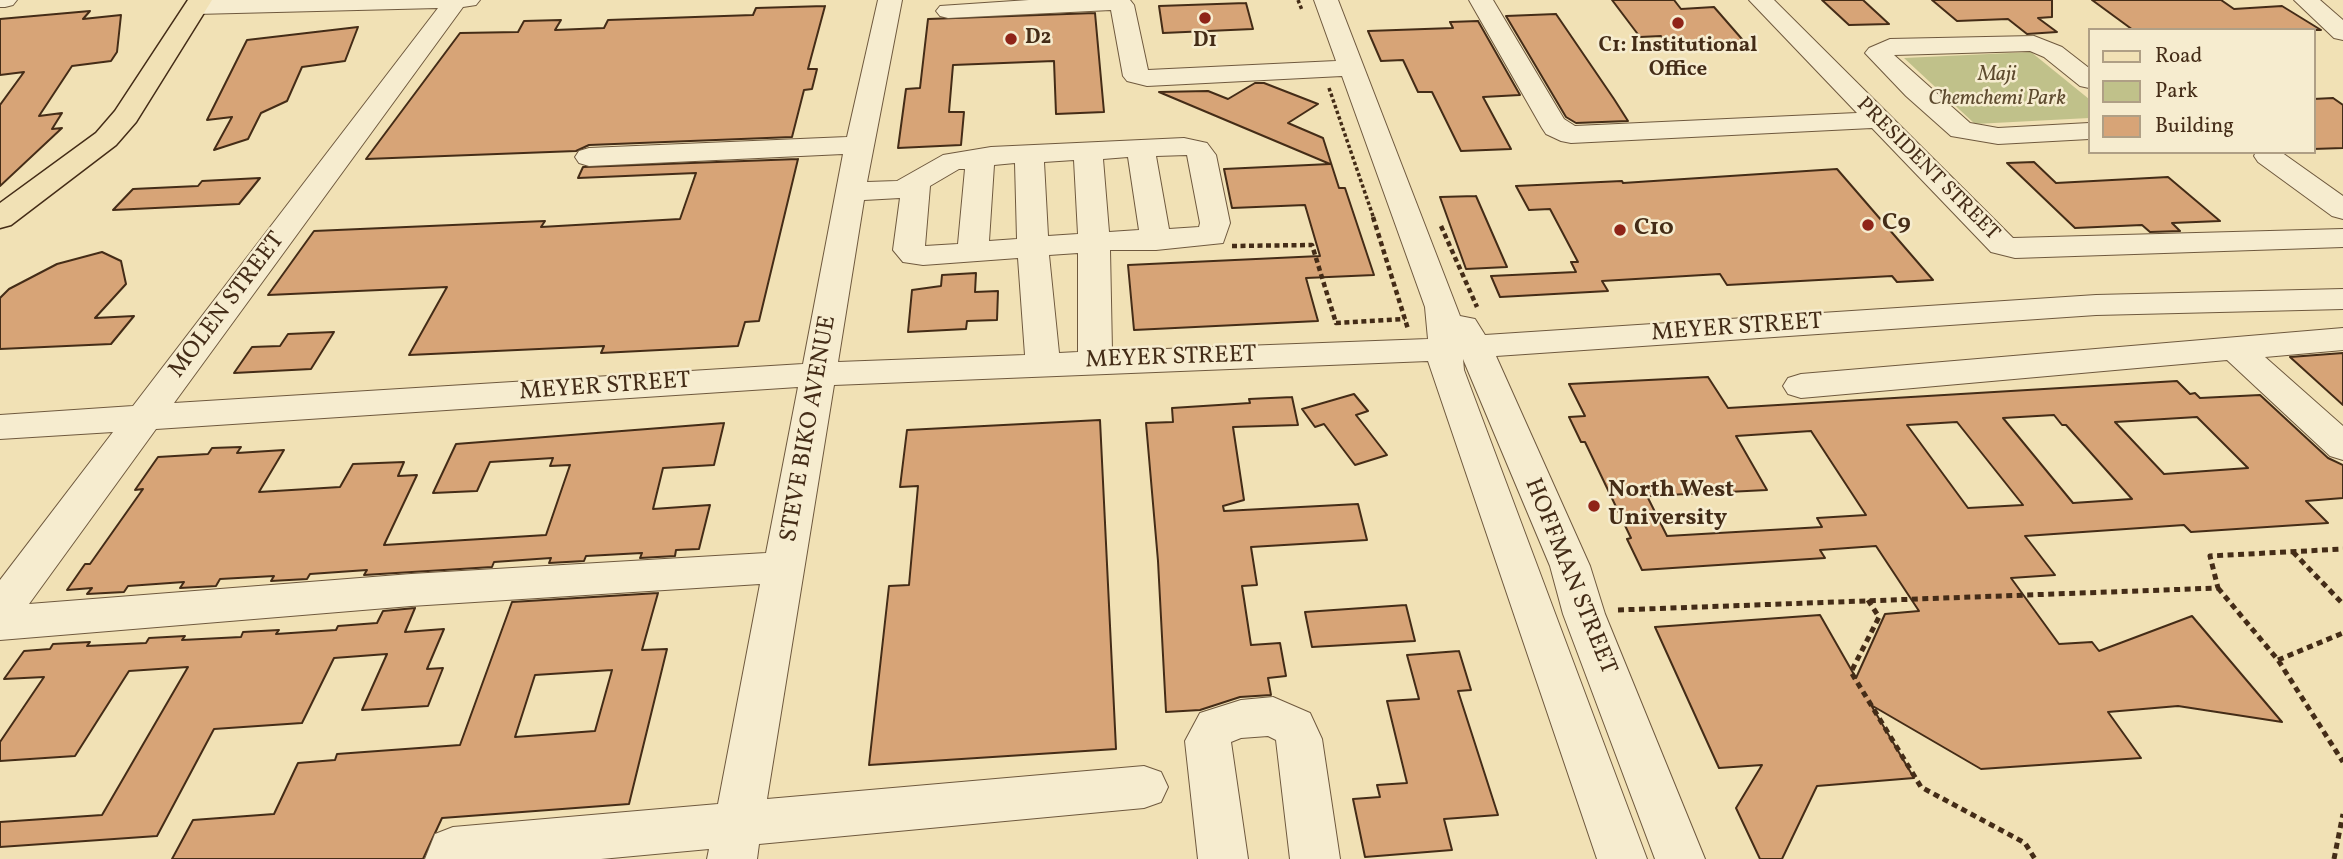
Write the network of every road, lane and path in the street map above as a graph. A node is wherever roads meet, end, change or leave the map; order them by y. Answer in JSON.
{"nodes":[{"id":1,"x":0,"y":0,"type":"edge"},
{"id":2,"x":5,"y":0,"type":"edge"},
{"id":3,"x":455,"y":0,"type":"edge"},
{"id":4,"x":468,"y":0,"type":"edge"},
{"id":5,"x":890,"y":0,"type":"edge"},
{"id":6,"x":1298,"y":0,"type":"edge"},
{"id":7,"x":1481,"y":0,"type":"edge"},
{"id":8,"x":1761,"y":0,"type":"edge"},
{"id":9,"x":2306,"y":0,"type":"edge"},
{"id":10,"x":198,"y":3,"type":"edge"},
{"id":11,"x":1314,"y":6,"type":"edge"},
{"id":12,"x":948,"y":11,"type":"dead end"},
{"id":13,"x":2343,"y":33,"type":"edge"},
{"id":14,"x":1337,"y":69,"type":"junction"},
{"id":15,"x":2088,"y":79,"type":"edge"},
{"id":16,"x":1915,"y":90,"type":"junction"},
{"id":17,"x":1851,"y":93,"type":"junction"},
{"id":18,"x":1878,"y":120,"type":"junction"},
{"id":19,"x":2088,"y":131,"type":"edge"},
{"id":20,"x":859,"y":145,"type":"junction"},
{"id":21,"x":1141,"y":149,"type":"junction"},
{"id":22,"x":1088,"y":151,"type":"junction"},
{"id":23,"x":1029,"y":155,"type":"junction"},
{"id":24,"x":2268,"y":156,"type":"dead end"},
{"id":25,"x":589,"y":157,"type":"dead end"},
{"id":26,"x":980,"y":160,"type":"junction"},
{"id":27,"x":916,"y":184,"type":"junction"},
{"id":28,"x":851,"y":192,"type":"junction"},
{"id":29,"x":2343,"y":210,"type":"edge"},
{"id":30,"x":0,"y":218,"type":"edge"},
{"id":31,"x":1212,"y":236,"type":"junction"},
{"id":32,"x":2343,"y":238,"type":"edge"},
{"id":33,"x":1156,"y":241,"type":"junction"},
{"id":34,"x":1094,"y":242,"type":"junction"},
{"id":35,"x":1032,"y":247,"type":"junction"},
{"id":36,"x":973,"y":252,"type":"junction"},
{"id":37,"x":2343,"y":299,"type":"edge"},
{"id":38,"x":1441,"y":307,"type":"joint"},
{"id":39,"x":1405,"y":319,"type":"junction"},
{"id":40,"x":2343,"y":339,"type":"edge"},
{"id":41,"x":1443,"y":343,"type":"junction"},
{"id":42,"x":2234,"y":347,"type":"junction"},
{"id":43,"x":1096,"y":362,"type":"junction"},
{"id":44,"x":1043,"y":364,"type":"junction"},
{"id":45,"x":820,"y":373,"type":"junction"},
{"id":46,"x":1801,"y":386,"type":"dead end"},
{"id":47,"x":146,"y":418,"type":"junction"},
{"id":48,"x":0,"y":426,"type":"edge"},
{"id":49,"x":2343,"y":447,"type":"edge"},
{"id":50,"x":2343,"y":549,"type":"edge"},
{"id":51,"x":2292,"y":551,"type":"junction"},
{"id":52,"x":785,"y":567,"type":"junction"},
{"id":53,"x":2218,"y":588,"type":"junction"},
{"id":54,"x":1868,"y":600,"type":"junction"},
{"id":55,"x":2343,"y":604,"type":"edge"},
{"id":56,"x":1618,"y":610,"type":"dead end"},
{"id":57,"x":0,"y":611,"type":"edge"},
{"id":58,"x":0,"y":623,"type":"edge"},
{"id":59,"x":2343,"y":632,"type":"edge"},
{"id":60,"x":2277,"y":660,"type":"junction"},
{"id":61,"x":2343,"y":762,"type":"edge"},
{"id":62,"x":1144,"y":787,"type":"dead end"},
{"id":63,"x":2343,"y":814,"type":"edge"},
{"id":64,"x":735,"y":842,"type":"edge"},
{"id":65,"x":450,"y":859,"type":"edge"},
{"id":66,"x":1223,"y":859,"type":"edge"},
{"id":67,"x":1315,"y":859,"type":"edge"},
{"id":68,"x":1622,"y":859,"type":"edge"},
{"id":69,"x":1680,"y":859,"type":"edge"},
{"id":70,"x":2035,"y":859,"type":"edge"},
{"id":71,"x":2334,"y":859,"type":"edge"}],
"edges":[{"from":1,"to":2,"type":"street"},
{"from":3,"to":4,"type":"street"},
{"from":3,"to":10,"type":"street"},
{"from":3,"to":47,"type":"street","name":"MOLEN STREET"},
{"from":5,"to":20,"type":"street","name":"STEVE BIKO AVENUE"},
{"from":6,"to":11,"type":"path"},
{"from":7,"to":18,"type":"street"},
{"from":8,"to":17,"type":"street","name":"PRESIDENT STREET"},
{"from":9,"to":13,"type":"street"},
{"from":10,"to":30,"type":"main road"},
{"from":11,"to":14,"type":"street","name":"HOFFMAN STREET"},
{"from":12,"to":14,"type":"street"},
{"from":14,"to":38,"type":"street","name":"HOFFMAN STREET"},
{"from":14,"to":39,"type":"path"},
{"from":15,"to":16,"type":"street"},
{"from":16,"to":17,"type":"street"},
{"from":16,"to":19,"type":"street"},
{"from":17,"to":18,"type":"street","name":"PRESIDENT STREET"},
{"from":18,"to":32,"type":"street","name":"PRESIDENT STREET"},
{"from":20,"to":25,"type":"street"},
{"from":20,"to":28,"type":"street","name":"STEVE BIKO AVENUE"},
{"from":21,"to":22,"type":"street"},
{"from":21,"to":31,"type":"street"},
{"from":21,"to":33,"type":"street"},
{"from":22,"to":23,"type":"street"},
{"from":22,"to":34,"type":"street"},
{"from":23,"to":26,"type":"street"},
{"from":23,"to":35,"type":"street"},
{"from":24,"to":29,"type":"street"},
{"from":26,"to":27,"type":"street"},
{"from":26,"to":36,"type":"street"},
{"from":27,"to":28,"type":"street"},
{"from":27,"to":36,"type":"street"},
{"from":28,"to":45,"type":"street","name":"STEVE BIKO AVENUE"},
{"from":31,"to":33,"type":"street"},
{"from":31,"to":39,"type":"path"},
{"from":33,"to":34,"type":"street"},
{"from":34,"to":35,"type":"street"},
{"from":34,"to":43,"type":"street"},
{"from":35,"to":36,"type":"street"},
{"from":35,"to":44,"type":"street"},
{"from":37,"to":41,"type":"street","name":"MEYER STREET"},
{"from":38,"to":41,"type":"street","name":"HOFFMAN STREET"},
{"from":39,"to":41,"type":"path"},
{"from":40,"to":42,"type":"street"},
{"from":41,"to":43,"type":"street","name":"MEYER STREET"},
{"from":41,"to":68,"type":"street","name":"HOFFMAN STREET"},
{"from":41,"to":69,"type":"street","name":"HOFFMAN STREET"},
{"from":42,"to":46,"type":"street"},
{"from":42,"to":49,"type":"street"},
{"from":43,"to":44,"type":"street","name":"MEYER STREET"},
{"from":44,"to":45,"type":"street","name":"MEYER STREET"},
{"from":45,"to":47,"type":"street","name":"MEYER STREET"},
{"from":45,"to":52,"type":"street","name":"STEVE BIKO AVENUE"},
{"from":47,"to":48,"type":"street","name":"MEYER STREET"},
{"from":47,"to":57,"type":"street","name":"MOLEN STREET"},
{"from":50,"to":51,"type":"path"},
{"from":51,"to":53,"type":"path"},
{"from":51,"to":55,"type":"path"},
{"from":52,"to":58,"type":"street"},
{"from":52,"to":64,"type":"street","name":"STEVE BIKO AVENUE"},
{"from":53,"to":54,"type":"path"},
{"from":53,"to":60,"type":"path"},
{"from":54,"to":56,"type":"path"},
{"from":54,"to":70,"type":"path"},
{"from":59,"to":60,"type":"path"},
{"from":60,"to":61,"type":"path"},
{"from":62,"to":64,"type":"street"},
{"from":63,"to":71,"type":"path"},
{"from":64,"to":65,"type":"street"},
{"from":66,"to":67,"type":"street"}]}
